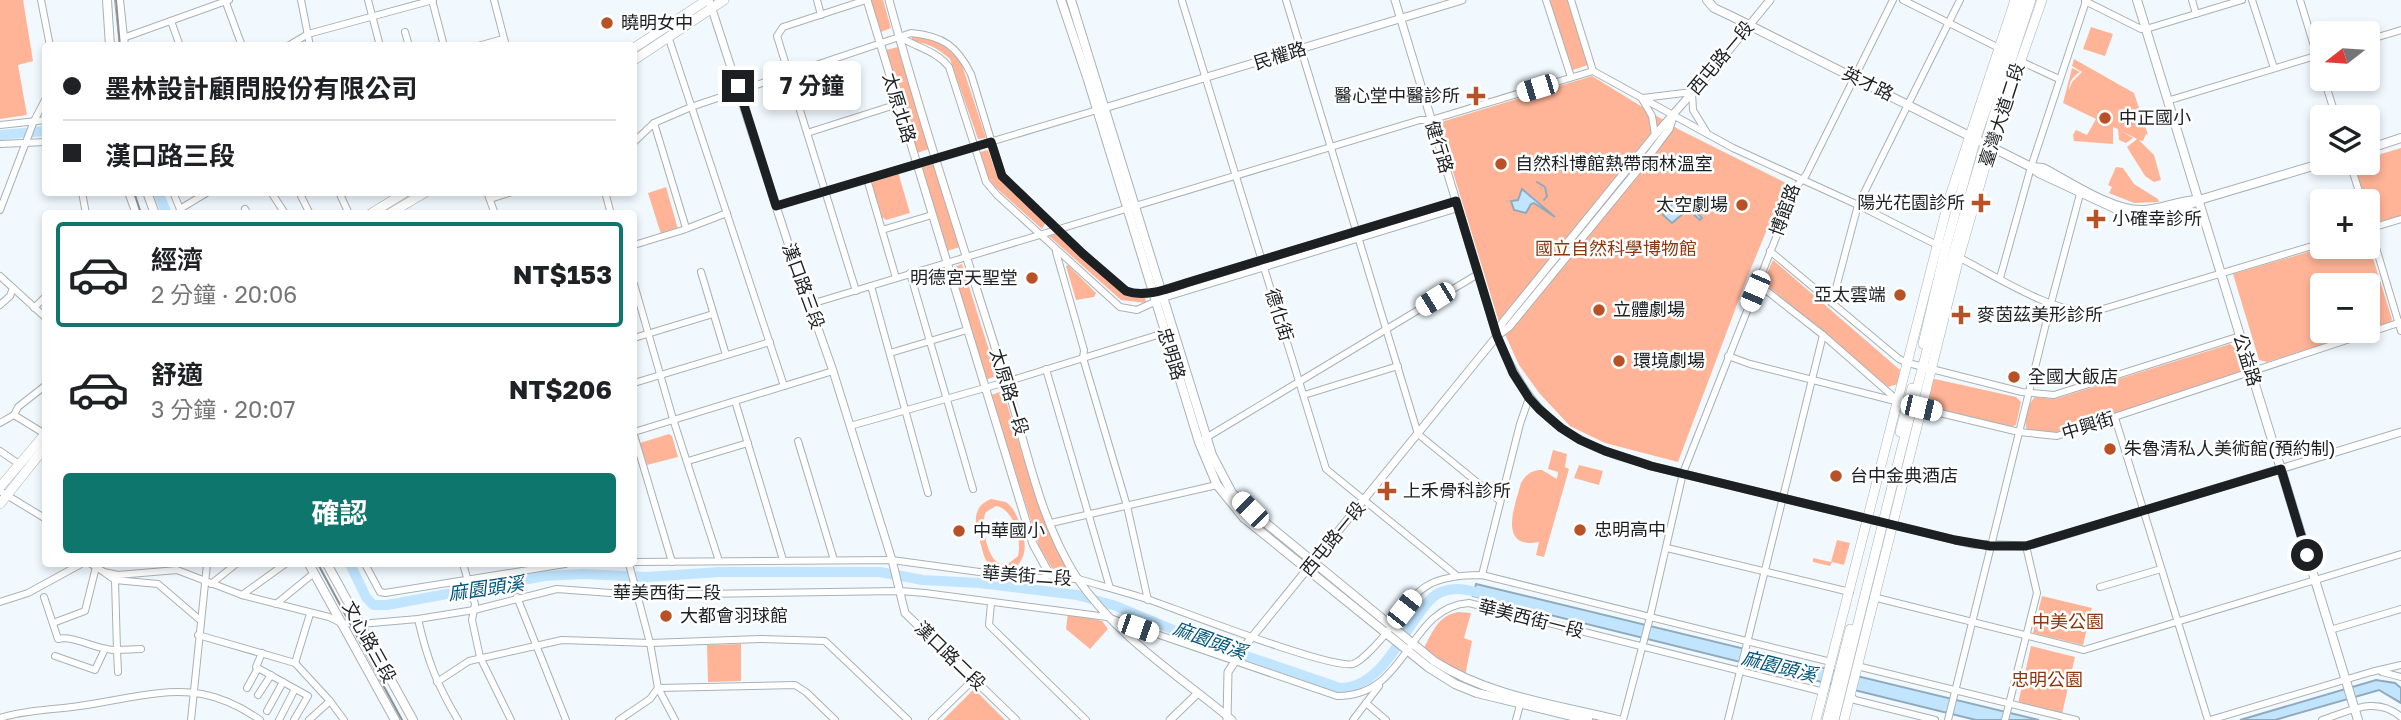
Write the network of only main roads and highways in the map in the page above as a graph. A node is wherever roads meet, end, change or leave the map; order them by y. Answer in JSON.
{"nodes":[{"id":1,"x":107,"y":0,"type":"edge"},
{"id":2,"x":119,"y":0,"type":"edge"},
{"id":3,"x":724,"y":0,"type":"edge"},
{"id":4,"x":1061,"y":0,"type":"edge"},
{"id":5,"x":1071,"y":0,"type":"edge"},
{"id":6,"x":1707,"y":0,"type":"edge"},
{"id":7,"x":2015,"y":0,"type":"edge"},
{"id":8,"x":2024,"y":0,"type":"edge"},
{"id":9,"x":2031,"y":0,"type":"edge"},
{"id":10,"x":2042,"y":0,"type":"edge"},
{"id":11,"x":2137,"y":0,"type":"edge"},
{"id":12,"x":709,"y":2,"type":"edge"},
{"id":13,"x":666,"y":33,"type":"junction"},
{"id":14,"x":110,"y":42,"type":"edge"},
{"id":15,"x":123,"y":42,"type":"edge"},
{"id":16,"x":637,"y":47,"type":"edge"},
{"id":17,"x":637,"y":57,"type":"edge"},
{"id":18,"x":1101,"y":109,"type":"junction"},
{"id":19,"x":2401,"y":138,"type":"edge"},
{"id":20,"x":1980,"y":140,"type":"junction"},
{"id":21,"x":2380,"y":145,"type":"edge"},
{"id":22,"x":2031,"y":167,"type":"junction"},
{"id":23,"x":2310,"y":167,"type":"edge"},
{"id":24,"x":399,"y":196,"type":"edge"},
{"id":25,"x":418,"y":196,"type":"edge"},
{"id":26,"x":2199,"y":200,"type":"junction"},
{"id":27,"x":377,"y":210,"type":"edge"},
{"id":28,"x":396,"y":210,"type":"edge"},
{"id":29,"x":1948,"y":252,"type":"junction"},
{"id":30,"x":1158,"y":296,"type":"junction"},
{"id":31,"x":1920,"y":366,"type":"junction"},
{"id":32,"x":1910,"y":405,"type":"junction"},
{"id":33,"x":42,"y":437,"type":"edge"},
{"id":34,"x":1202,"y":440,"type":"junction"},
{"id":35,"x":42,"y":450,"type":"edge"},
{"id":36,"x":3,"y":491,"type":"edge"},
{"id":37,"x":0,"y":504,"type":"edge"},
{"id":38,"x":1880,"y":522,"type":"junction"},
{"id":39,"x":311,"y":567,"type":"edge"},
{"id":40,"x":329,"y":567,"type":"edge"},
{"id":41,"x":1311,"y":567,"type":"junction"},
{"id":42,"x":1844,"y":664,"type":"junction"},
{"id":43,"x":1837,"y":694,"type":"junction"},
{"id":44,"x":1521,"y":700,"type":"junction"},
{"id":45,"x":395,"y":720,"type":"edge"},
{"id":46,"x":413,"y":720,"type":"edge"},
{"id":47,"x":1588,"y":720,"type":"edge"},
{"id":48,"x":1620,"y":720,"type":"edge"},
{"id":49,"x":1816,"y":720,"type":"edge"},
{"id":50,"x":1827,"y":720,"type":"edge"},
{"id":51,"x":1834,"y":720,"type":"edge"},
{"id":52,"x":1844,"y":720,"type":"edge"},
{"id":53,"x":2358,"y":720,"type":"edge"}],
"edges":[{"from":1,"to":14,"type":"main road"},
{"from":2,"to":15,"type":"main road"},
{"from":3,"to":12,"type":"main road"},
{"from":4,"to":18,"type":"main road","name":"忠明路"},
{"from":5,"to":18,"type":"main road","name":"忠明路"},
{"from":6,"to":20,"type":"main road","name":"英才路"},
{"from":7,"to":20,"type":"main road","name":"臺灣大道二段"},
{"from":8,"to":20,"type":"main road","name":"臺灣大道二段"},
{"from":9,"to":20,"type":"main road","name":"臺灣大道二段"},
{"from":10,"to":20,"type":"main road","name":"臺灣大道二段"},
{"from":11,"to":26,"type":"main road","name":"公益路"},
{"from":12,"to":13,"type":"main road"},
{"from":13,"to":16,"type":"main road"},
{"from":13,"to":17,"type":"main road"},
{"from":18,"to":30,"type":"main road","name":"忠明路"},
{"from":19,"to":21,"type":"main road"},
{"from":20,"to":22,"type":"main road","name":"英才路"},
{"from":20,"to":29,"type":"main road","name":"臺灣大道二段"},
{"from":20,"to":29,"type":"main road","name":"臺灣大道二段"},
{"from":22,"to":26,"type":"main road","name":"英才路"},
{"from":22,"to":26,"type":"main road","name":"英才路"},
{"from":23,"to":26,"type":"main road","name":"英才路"},
{"from":24,"to":27,"type":"main road"},
{"from":25,"to":28,"type":"main road"},
{"from":26,"to":53,"type":"main road","name":"公益路"},
{"from":29,"to":31,"type":"main road","name":"臺灣大道二段"},
{"from":29,"to":31,"type":"main road","name":"臺灣大道二段"},
{"from":30,"to":34,"type":"main road","name":"忠明路"},
{"from":30,"to":34,"type":"main road","name":"忠明路"},
{"from":31,"to":32,"type":"main road","name":"臺灣大道二段"},
{"from":31,"to":32,"type":"main road","name":"臺灣大道二段"},
{"from":32,"to":38,"type":"main road","name":"臺灣大道二段"},
{"from":32,"to":38,"type":"main road","name":"臺灣大道二段"},
{"from":33,"to":36,"type":"main road"},
{"from":34,"to":41,"type":"main road","name":"忠明路"},
{"from":34,"to":41,"type":"main road","name":"忠明路"},
{"from":35,"to":36,"type":"main road"},
{"from":36,"to":37,"type":"main road"},
{"from":38,"to":42,"type":"main road","name":"臺灣大道二段"},
{"from":38,"to":42,"type":"main road","name":"臺灣大道二段"},
{"from":38,"to":42,"type":"main road","name":"臺灣大道二段"},
{"from":39,"to":45,"type":"main road","name":"文心路三段"},
{"from":40,"to":46,"type":"main road","name":"文心路三段"},
{"from":41,"to":44,"type":"main road","name":"忠明路"},
{"from":41,"to":44,"type":"main road","name":"忠明路"},
{"from":42,"to":43,"type":"main road","name":"臺灣大道二段"},
{"from":42,"to":43,"type":"main road","name":"臺灣大道二段"},
{"from":43,"to":49,"type":"main road","name":"臺灣大道二段"},
{"from":43,"to":50,"type":"main road","name":"臺灣大道二段"},
{"from":43,"to":51,"type":"main road","name":"臺灣大道二段"},
{"from":43,"to":52,"type":"main road","name":"臺灣大道二段"},
{"from":44,"to":47,"type":"main road"},
{"from":44,"to":48,"type":"main road"}]}
